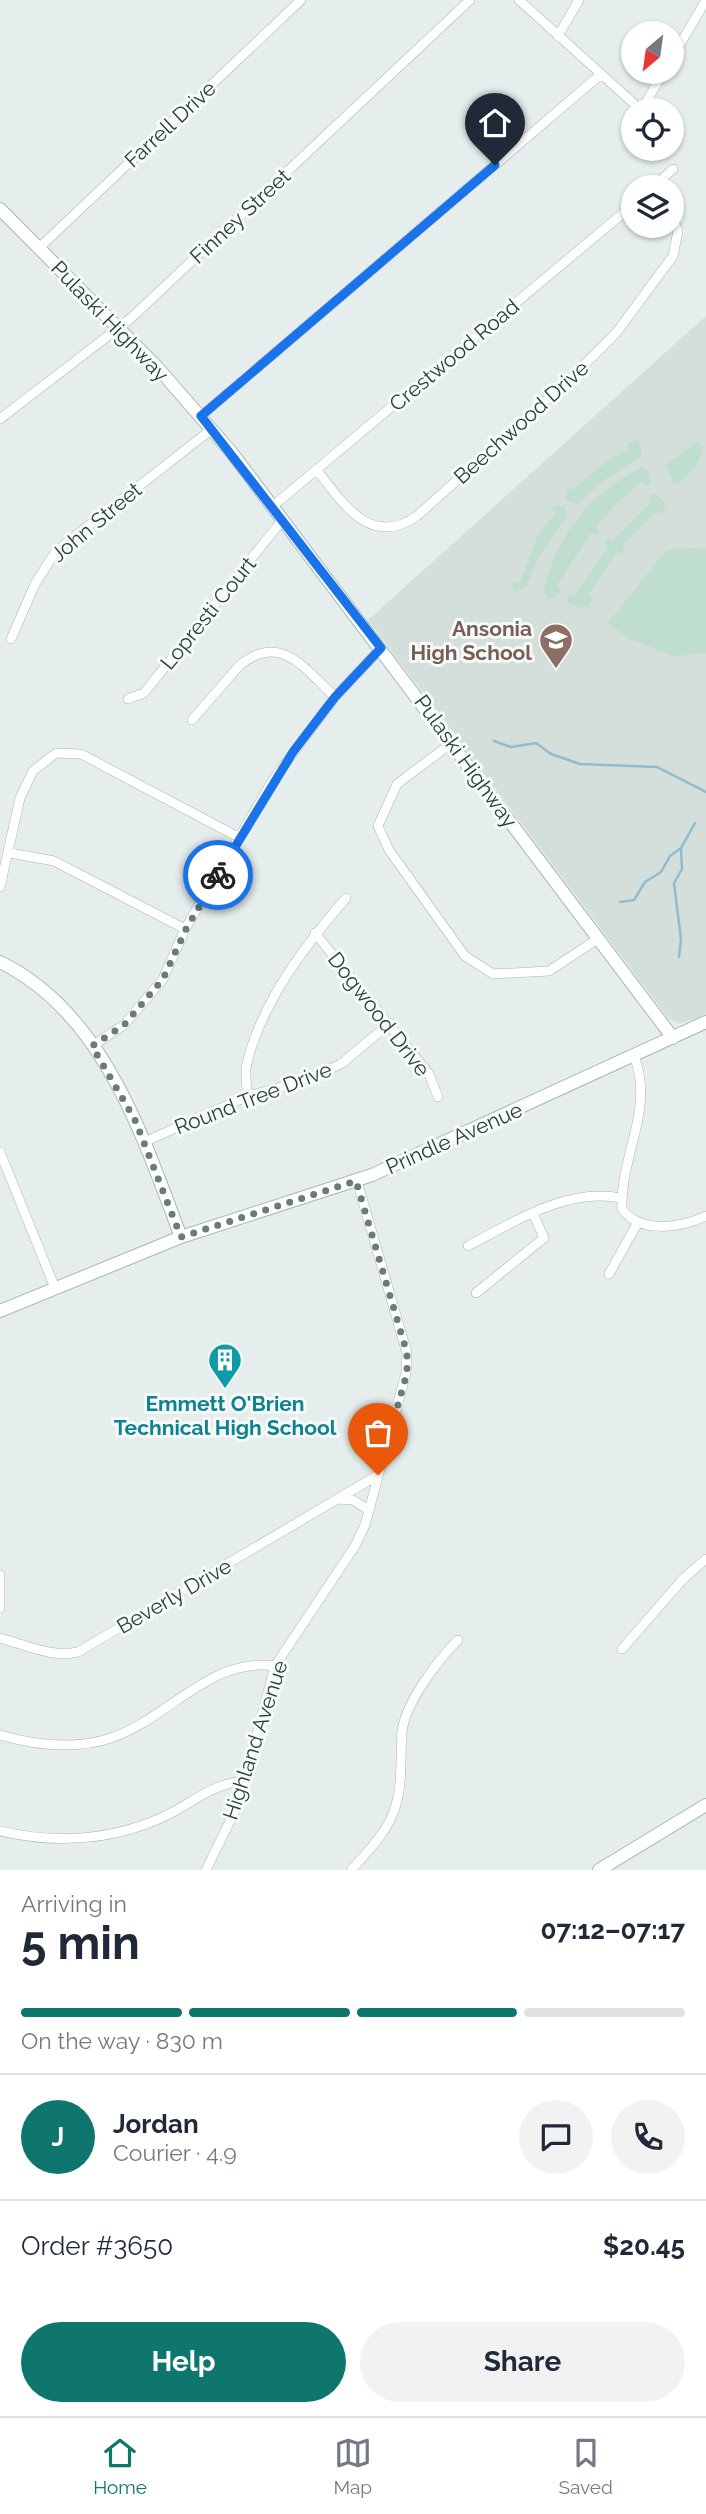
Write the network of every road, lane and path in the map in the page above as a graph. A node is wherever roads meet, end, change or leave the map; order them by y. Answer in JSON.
{"nodes":[{"id":1,"x":301,"y":0,"type":"edge"},
{"id":2,"x":470,"y":0,"type":"edge"},
{"id":3,"x":519,"y":0,"type":"edge"},
{"id":4,"x":579,"y":0,"type":"edge"},
{"id":5,"x":706,"y":0,"type":"edge"},
{"id":6,"x":558,"y":36,"type":"junction"},
{"id":7,"x":684,"y":38,"type":"edge"},
{"id":8,"x":600,"y":75,"type":"junction"},
{"id":9,"x":627,"y":98,"type":"edge"},
{"id":10,"x":673,"y":169,"type":"dead end"},
{"id":11,"x":666,"y":175,"type":"edge"},
{"id":12,"x":0,"y":209,"type":"edge"},
{"id":13,"x":621,"y":215,"type":"edge"},
{"id":14,"x":677,"y":238,"type":"edge"},
{"id":15,"x":38,"y":248,"type":"junction"},
{"id":16,"x":119,"y":328,"type":"junction"},
{"id":17,"x":201,"y":416,"type":"junction"},
{"id":18,"x":0,"y":419,"type":"edge"},
{"id":19,"x":212,"y":429,"type":"junction"},
{"id":20,"x":317,"y":470,"type":"junction"},
{"id":21,"x":274,"y":506,"type":"junction"},
{"id":22,"x":284,"y":519,"type":"junction"},
{"id":23,"x":10,"y":639,"type":"dead end"},
{"id":24,"x":381,"y":648,"type":"junction"},
{"id":25,"x":335,"y":697,"type":"junction"},
{"id":26,"x":128,"y":699,"type":"dead end"},
{"id":27,"x":192,"y":720,"type":"dead end"},
{"id":28,"x":453,"y":742,"type":"junction"},
{"id":29,"x":240,"y":838,"type":"junction"},
{"id":30,"x":10,"y":853,"type":"junction"},
{"id":31,"x":0,"y":887,"type":"edge"},
{"id":32,"x":346,"y":898,"type":"dead end"},
{"id":33,"x":186,"y":929,"type":"junction"},
{"id":34,"x":315,"y":933,"type":"junction"},
{"id":35,"x":596,"y":940,"type":"junction"},
{"id":36,"x":0,"y":962,"type":"edge"},
{"id":37,"x":706,"y":1022,"type":"edge"},
{"id":38,"x":390,"y":1023,"type":"junction"},
{"id":39,"x":673,"y":1038,"type":"junction"},
{"id":40,"x":92,"y":1046,"type":"junction"},
{"id":41,"x":634,"y":1056,"type":"junction"},
{"id":42,"x":248,"y":1096,"type":"junction"},
{"id":43,"x":438,"y":1097,"type":"dead end"},
{"id":44,"x":144,"y":1142,"type":"junction"},
{"id":45,"x":0,"y":1152,"type":"edge"},
{"id":46,"x":356,"y":1181,"type":"junction"},
{"id":47,"x":621,"y":1198,"type":"junction"},
{"id":48,"x":533,"y":1213,"type":"junction"},
{"id":49,"x":706,"y":1216,"type":"edge"},
{"id":50,"x":638,"y":1222,"type":"junction"},
{"id":51,"x":181,"y":1237,"type":"junction"},
{"id":52,"x":468,"y":1246,"type":"dead end"},
{"id":53,"x":609,"y":1274,"type":"dead end"},
{"id":54,"x":55,"y":1289,"type":"junction"},
{"id":55,"x":476,"y":1293,"type":"dead end"},
{"id":56,"x":0,"y":1311,"type":"edge"},
{"id":57,"x":378,"y":1475,"type":"junction"},
{"id":58,"x":338,"y":1499,"type":"junction"},
{"id":59,"x":369,"y":1510,"type":"junction"},
{"id":60,"x":706,"y":1559,"type":"edge"},
{"id":61,"x":0,"y":1575,"type":"edge"},
{"id":62,"x":0,"y":1608,"type":"edge"},
{"id":63,"x":0,"y":1638,"type":"edge"},
{"id":64,"x":458,"y":1640,"type":"dead end"},
{"id":65,"x":622,"y":1649,"type":"dead end"},
{"id":66,"x":275,"y":1666,"type":"junction"},
{"id":67,"x":0,"y":1735,"type":"edge"},
{"id":68,"x":244,"y":1781,"type":"junction"},
{"id":69,"x":706,"y":1805,"type":"edge"},
{"id":70,"x":0,"y":1831,"type":"edge"},
{"id":71,"x":206,"y":1870,"type":"edge"},
{"id":72,"x":351,"y":1870,"type":"edge"},
{"id":73,"x":598,"y":1870,"type":"edge"}],
"edges":[{"from":1,"to":15,"type":"street","name":"Farrell Drive"},
{"from":2,"to":16,"type":"street","name":"Finney Street"},
{"from":3,"to":6,"type":"street"},
{"from":4,"to":6,"type":"street"},
{"from":5,"to":7,"type":"street"},
{"from":6,"to":8,"type":"street"},
{"from":8,"to":9,"type":"street"},
{"from":8,"to":17,"type":"street"},
{"from":10,"to":11,"type":"street"},
{"from":12,"to":15,"type":"main road","name":"Pulaski Highway"},
{"from":13,"to":20,"type":"street","name":"Crestwood Road"},
{"from":14,"to":20,"type":"street","name":"Beechwood Drive"},
{"from":15,"to":16,"type":"main road","name":"Pulaski Highway"},
{"from":16,"to":17,"type":"main road","name":"Pulaski Highway"},
{"from":16,"to":18,"type":"street","name":"Finney Street"},
{"from":17,"to":19,"type":"main road","name":"Pulaski Highway"},
{"from":19,"to":21,"type":"main road","name":"Pulaski Highway"},
{"from":19,"to":23,"type":"street","name":"John Street"},
{"from":20,"to":21,"type":"street","name":"Crestwood Road"},
{"from":21,"to":22,"type":"main road","name":"Pulaski Highway"},
{"from":22,"to":24,"type":"main road","name":"Pulaski Highway"},
{"from":22,"to":26,"type":"street","name":"Lopresti Court"},
{"from":24,"to":25,"type":"street"},
{"from":24,"to":28,"type":"main road","name":"Pulaski Highway"},
{"from":25,"to":27,"type":"street"},
{"from":25,"to":29,"type":"street"},
{"from":28,"to":35,"type":"main road","name":"Pulaski Highway"},
{"from":28,"to":35,"type":"street"},
{"from":29,"to":30,"type":"street"},
{"from":29,"to":33,"type":"street"},
{"from":30,"to":31,"type":"street"},
{"from":30,"to":33,"type":"street"},
{"from":32,"to":34,"type":"street"},
{"from":33,"to":40,"type":"street"},
{"from":34,"to":38,"type":"street","name":"Dogwood Drive"},
{"from":34,"to":42,"type":"street"},
{"from":35,"to":39,"type":"main road","name":"Pulaski Highway"},
{"from":36,"to":40,"type":"main road"},
{"from":37,"to":39,"type":"main road","name":"Prindle Avenue"},
{"from":38,"to":42,"type":"street","name":"Round Tree Drive"},
{"from":38,"to":43,"type":"street","name":"Dogwood Drive"},
{"from":39,"to":41,"type":"main road","name":"Prindle Avenue"},
{"from":40,"to":44,"type":"main road"},
{"from":41,"to":46,"type":"main road","name":"Prindle Avenue"},
{"from":41,"to":47,"type":"street"},
{"from":42,"to":44,"type":"street","name":"Round Tree Drive"},
{"from":44,"to":51,"type":"main road"},
{"from":45,"to":54,"type":"street"},
{"from":46,"to":51,"type":"main road","name":"Prindle Avenue"},
{"from":46,"to":57,"type":"street","name":"Highland Avenue"},
{"from":47,"to":48,"type":"street"},
{"from":47,"to":50,"type":"street"},
{"from":48,"to":52,"type":"street"},
{"from":48,"to":55,"type":"street"},
{"from":49,"to":50,"type":"street"},
{"from":50,"to":53,"type":"street"},
{"from":51,"to":54,"type":"main road","name":"Prindle Avenue"},
{"from":54,"to":56,"type":"main road","name":"Prindle Avenue"},
{"from":57,"to":58,"type":"street","name":"Beverly Drive"},
{"from":57,"to":59,"type":"street","name":"Highland Avenue"},
{"from":58,"to":59,"type":"street"},
{"from":58,"to":63,"type":"street","name":"Beverly Drive"},
{"from":59,"to":66,"type":"street","name":"Highland Avenue"},
{"from":60,"to":65,"type":"street"},
{"from":61,"to":62,"type":"street"},
{"from":64,"to":72,"type":"street"},
{"from":66,"to":67,"type":"street"},
{"from":66,"to":68,"type":"street","name":"Highland Avenue"},
{"from":68,"to":70,"type":"street"},
{"from":68,"to":71,"type":"street","name":"Highland Avenue"},
{"from":69,"to":73,"type":"main road"}]}
